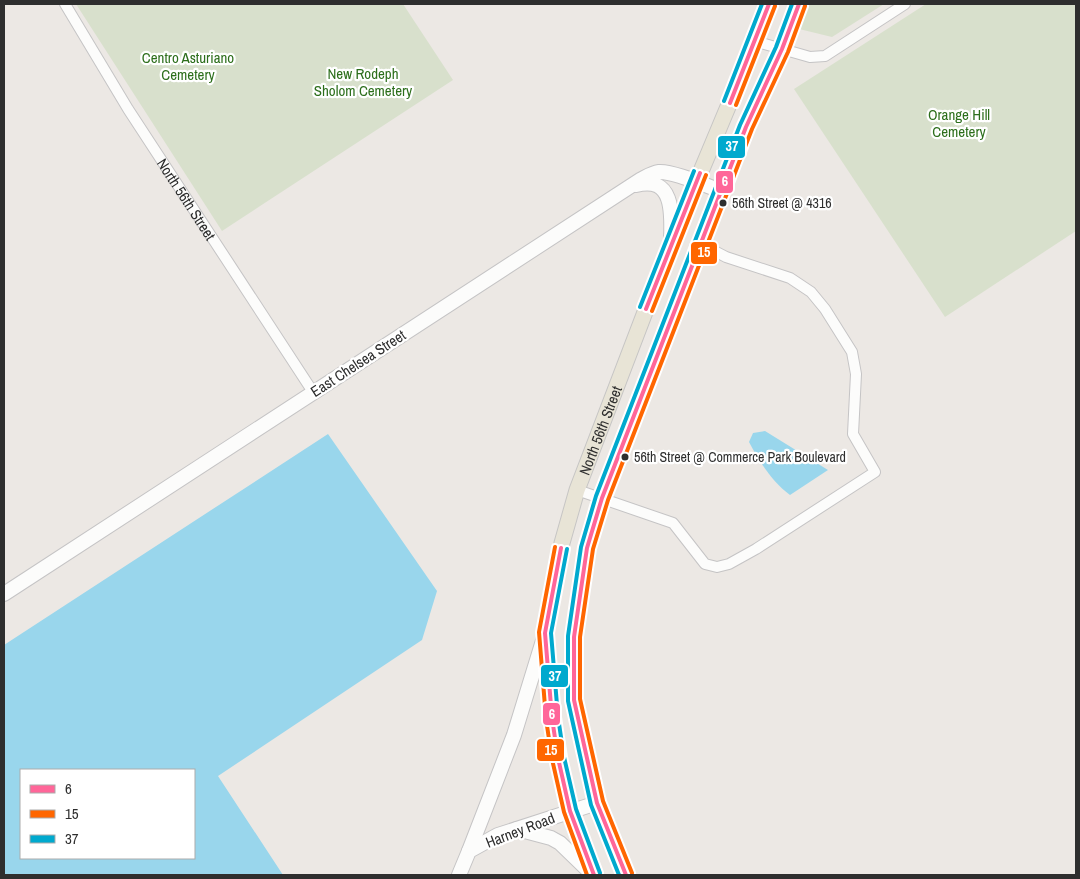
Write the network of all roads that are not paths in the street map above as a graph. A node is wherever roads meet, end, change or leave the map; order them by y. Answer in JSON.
{"nodes":[{"id":1,"x":65,"y":4,"type":"edge"},
{"id":2,"x":769,"y":4,"type":"edge"},
{"id":3,"x":799,"y":4,"type":"edge"},
{"id":4,"x":905,"y":4,"type":"edge"},
{"id":5,"x":754,"y":41,"type":"junction"},
{"id":6,"x":782,"y":49,"type":"junction"},
{"id":7,"x":697,"y":182,"type":"junction"},
{"id":8,"x":628,"y":188,"type":"junction"},
{"id":9,"x":721,"y":191,"type":"junction"},
{"id":10,"x":700,"y":244,"type":"junction"},
{"id":11,"x":670,"y":245,"type":"junction"},
{"id":12,"x":314,"y":392,"type":"junction"},
{"id":13,"x":577,"y":490,"type":"junction"},
{"id":14,"x":602,"y":498,"type":"junction"},
{"id":15,"x":4,"y":594,"type":"edge"},
{"id":16,"x":545,"y":633,"type":"junction"},
{"id":17,"x":597,"y":803,"type":"junction"},
{"id":18,"x":570,"y":810,"type":"junction"},
{"id":19,"x":517,"y":829,"type":"junction"},
{"id":20,"x":469,"y":851,"type":"junction"},
{"id":21,"x":460,"y":875,"type":"edge"},
{"id":22,"x":594,"y":875,"type":"edge"},
{"id":23,"x":626,"y":875,"type":"edge"}],
"edges":[{"from":1,"to":12,"type":"street","name":"North 56th Street"},
{"from":2,"to":5,"type":"main road","name":"North 56th Street"},
{"from":3,"to":6,"type":"main road","name":"North 56th Street"},
{"from":4,"to":6,"type":"street"},
{"from":5,"to":6,"type":"street"},
{"from":5,"to":7,"type":"main road","name":"North 56th Street"},
{"from":6,"to":9,"type":"main road","name":"North 56th Street"},
{"from":7,"to":8,"type":"street","name":"East Chelsea Street"},
{"from":7,"to":9,"type":"street","name":"East Chelsea Street"},
{"from":7,"to":11,"type":"main road","name":"North 56th Street"},
{"from":8,"to":11,"type":"street"},
{"from":8,"to":12,"type":"street","name":"East Chelsea Street"},
{"from":9,"to":10,"type":"main road","name":"North 56th Street"},
{"from":10,"to":14,"type":"main road","name":"North 56th Street"},
{"from":10,"to":14,"type":"street"},
{"from":11,"to":13,"type":"main road","name":"North 56th Street"},
{"from":12,"to":15,"type":"street","name":"East Chelsea Street"},
{"from":13,"to":14,"type":"street"},
{"from":13,"to":16,"type":"main road","name":"North 56th Street"},
{"from":14,"to":17,"type":"main road","name":"North 56th Street"},
{"from":16,"to":18,"type":"main road","name":"North 56th Street"},
{"from":16,"to":20,"type":"street"},
{"from":17,"to":18,"type":"street","name":"Harney Road"},
{"from":17,"to":23,"type":"main road","name":"North 56th Street"},
{"from":18,"to":19,"type":"street","name":"Harney Road"},
{"from":18,"to":22,"type":"main road","name":"North 56th Street"},
{"from":19,"to":20,"type":"street","name":"Harney Road"},
{"from":19,"to":22,"type":"street"},
{"from":20,"to":21,"type":"street","name":"Harney Road"}]}
